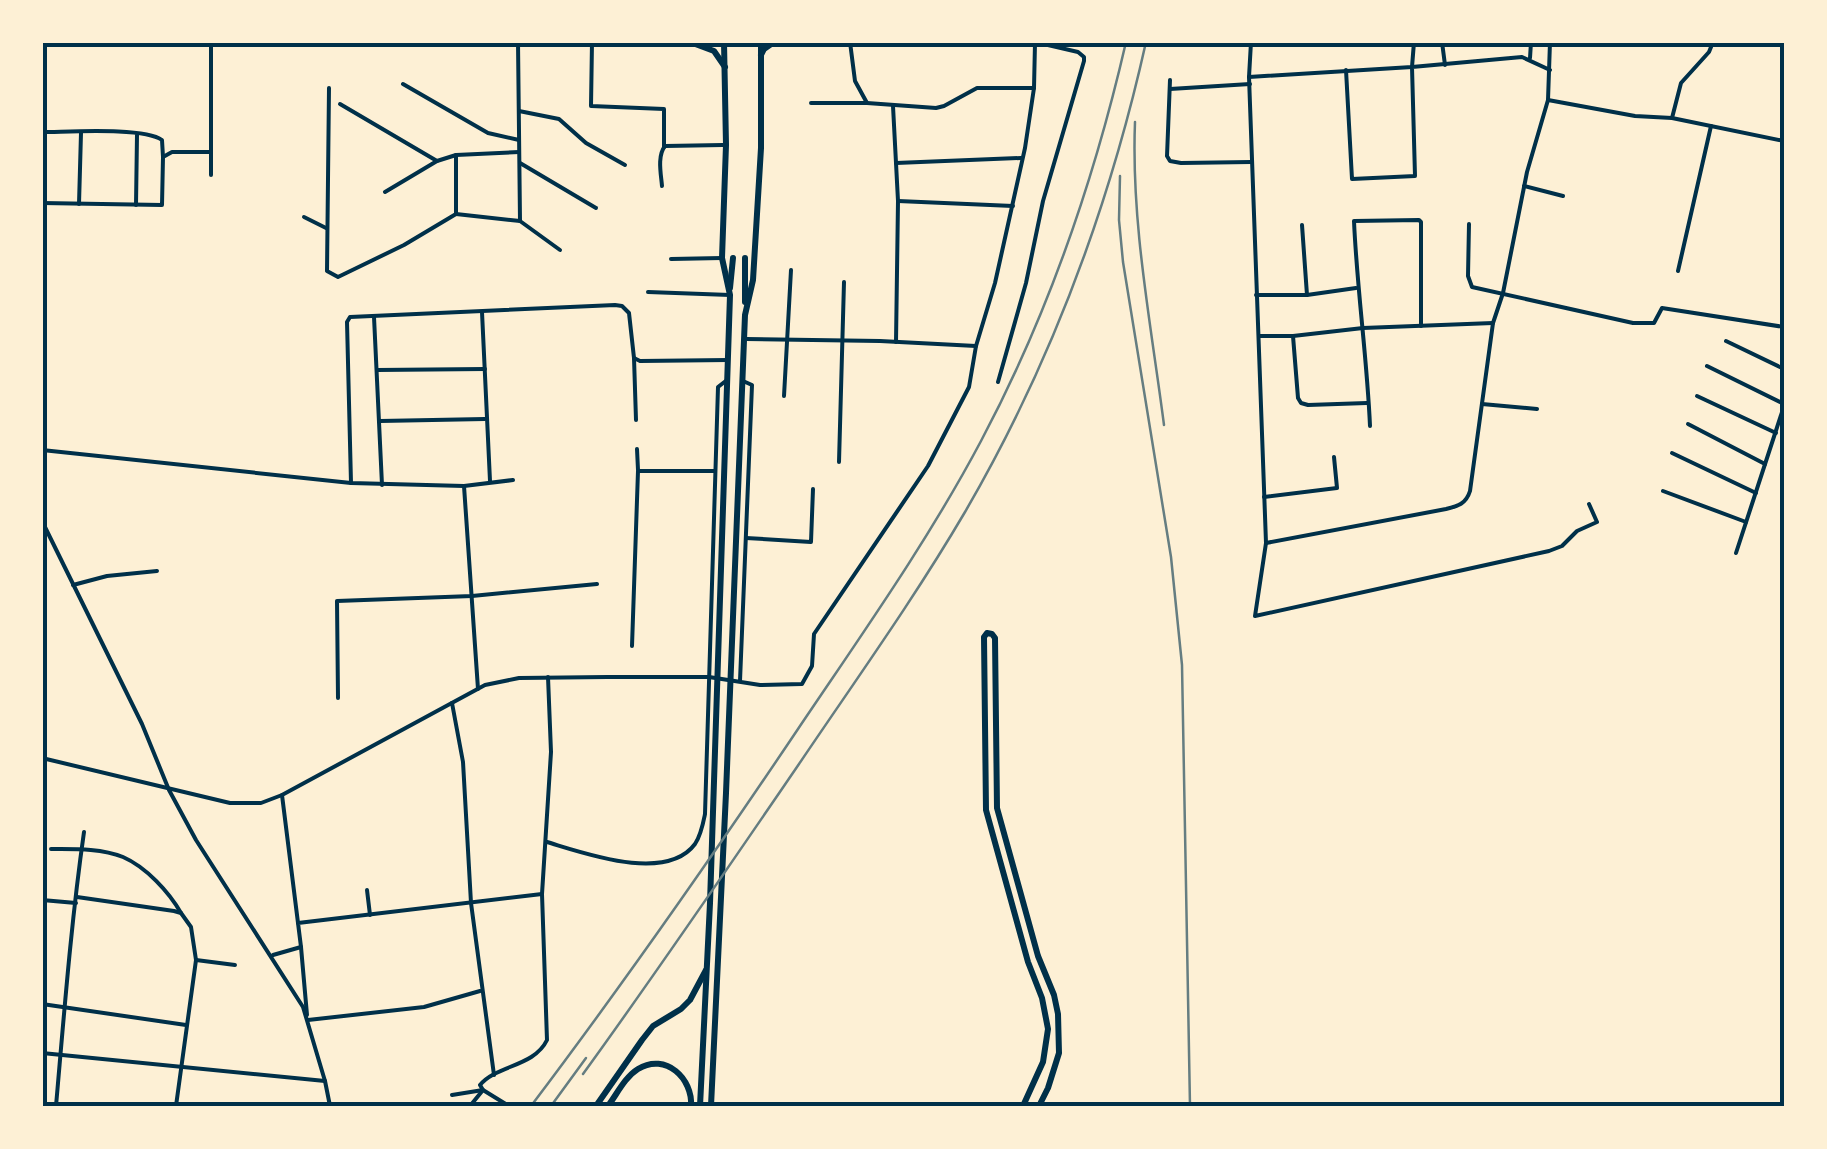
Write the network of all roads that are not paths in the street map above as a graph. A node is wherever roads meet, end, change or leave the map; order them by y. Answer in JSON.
{"nodes":[{"id":1,"x":211,"y":42,"type":"edge"},
{"id":2,"x":518,"y":42,"type":"edge"},
{"id":3,"x":582,"y":42,"type":"edge"},
{"id":4,"x":690,"y":42,"type":"edge"},
{"id":5,"x":724,"y":42,"type":"edge"},
{"id":6,"x":761,"y":42,"type":"edge"},
{"id":7,"x":774,"y":42,"type":"edge"},
{"id":8,"x":850,"y":42,"type":"edge"},
{"id":9,"x":1035,"y":42,"type":"edge"},
{"id":10,"x":1261,"y":42,"type":"edge"},
{"id":11,"x":1414,"y":42,"type":"edge"},
{"id":12,"x":1442,"y":42,"type":"edge"},
{"id":13,"x":1532,"y":42,"type":"edge"},
{"id":14,"x":1550,"y":42,"type":"edge"},
{"id":15,"x":1713,"y":42,"type":"edge"},
{"id":16,"x":592,"y":43,"type":"edge"},
{"id":17,"x":1252,"y":43,"type":"edge"},
{"id":18,"x":760,"y":56,"type":"junction"},
{"id":19,"x":1530,"y":60,"type":"junction"},
{"id":20,"x":1445,"y":65,"type":"junction"},
{"id":21,"x":1412,"y":67,"type":"junction"},
{"id":22,"x":726,"y":68,"type":"junction"},
{"id":23,"x":1346,"y":70,"type":"junction"},
{"id":24,"x":1550,"y":70,"type":"junction"},
{"id":25,"x":1170,"y":80,"type":"dead end"},
{"id":26,"x":1249,"y":81,"type":"junction"},
{"id":27,"x":403,"y":84,"type":"dead end"},
{"id":28,"x":329,"y":88,"type":"dead end"},
{"id":29,"x":1034,"y":88,"type":"junction"},
{"id":30,"x":1170,"y":89,"type":"junction"},
{"id":31,"x":1548,"y":100,"type":"junction"},
{"id":32,"x":811,"y":103,"type":"dead end"},
{"id":33,"x":868,"y":103,"type":"junction"},
{"id":34,"x":340,"y":104,"type":"dead end"},
{"id":35,"x":892,"y":106,"type":"junction"},
{"id":36,"x":519,"y":111,"type":"junction"},
{"id":37,"x":1672,"y":118,"type":"junction"},
{"id":38,"x":1711,"y":126,"type":"junction"},
{"id":39,"x":42,"y":132,"type":"edge"},
{"id":40,"x":81,"y":132,"type":"junction"},
{"id":41,"x":138,"y":134,"type":"junction"},
{"id":42,"x":519,"y":140,"type":"junction"},
{"id":43,"x":1784,"y":141,"type":"edge"},
{"id":44,"x":726,"y":145,"type":"junction"},
{"id":45,"x":664,"y":147,"type":"junction"},
{"id":46,"x":211,"y":152,"type":"junction"},
{"id":47,"x":519,"y":152,"type":"junction"},
{"id":48,"x":456,"y":155,"type":"junction"},
{"id":49,"x":163,"y":157,"type":"junction"},
{"id":50,"x":1023,"y":158,"type":"junction"},
{"id":51,"x":437,"y":161,"type":"junction"},
{"id":52,"x":1252,"y":162,"type":"junction"},
{"id":53,"x":520,"y":163,"type":"junction"},
{"id":54,"x":896,"y":163,"type":"junction"},
{"id":55,"x":625,"y":166,"type":"dead end"},
{"id":56,"x":211,"y":174,"type":"dead end"},
{"id":57,"x":662,"y":186,"type":"dead end"},
{"id":58,"x":1524,"y":186,"type":"junction"},
{"id":59,"x":385,"y":192,"type":"dead end"},
{"id":60,"x":1564,"y":196,"type":"dead end"},
{"id":61,"x":898,"y":202,"type":"junction"},
{"id":62,"x":42,"y":203,"type":"edge"},
{"id":63,"x":79,"y":204,"type":"junction"},
{"id":64,"x":136,"y":205,"type":"junction"},
{"id":65,"x":1013,"y":206,"type":"junction"},
{"id":66,"x":596,"y":208,"type":"dead end"},
{"id":67,"x":456,"y":214,"type":"junction"},
{"id":68,"x":304,"y":217,"type":"dead end"},
{"id":69,"x":520,"y":222,"type":"junction"},
{"id":70,"x":1469,"y":224,"type":"dead end"},
{"id":71,"x":1302,"y":225,"type":"dead end"},
{"id":72,"x":326,"y":228,"type":"junction"},
{"id":73,"x":560,"y":250,"type":"dead end"},
{"id":74,"x":722,"y":258,"type":"junction"},
{"id":75,"x":734,"y":258,"type":"dead end"},
{"id":76,"x":745,"y":258,"type":"dead end"},
{"id":77,"x":672,"y":259,"type":"dead end"},
{"id":78,"x":791,"y":270,"type":"dead end"},
{"id":79,"x":1678,"y":271,"type":"dead end"},
{"id":80,"x":844,"y":282,"type":"dead end"},
{"id":81,"x":1357,"y":288,"type":"junction"},
{"id":82,"x":648,"y":292,"type":"dead end"},
{"id":83,"x":1503,"y":293,"type":"junction"},
{"id":84,"x":730,"y":294,"type":"junction"},
{"id":85,"x":1256,"y":295,"type":"junction"},
{"id":86,"x":1307,"y":295,"type":"junction"},
{"id":87,"x":482,"y":312,"type":"junction"},
{"id":88,"x":745,"y":314,"type":"junction"},
{"id":89,"x":374,"y":317,"type":"junction"},
{"id":90,"x":1493,"y":323,"type":"junction"},
{"id":91,"x":1421,"y":326,"type":"junction"},
{"id":92,"x":1784,"y":326,"type":"edge"},
{"id":93,"x":1363,"y":328,"type":"junction"},
{"id":94,"x":1259,"y":336,"type":"junction"},
{"id":95,"x":1293,"y":336,"type":"junction"},
{"id":96,"x":746,"y":339,"type":"junction"},
{"id":97,"x":788,"y":340,"type":"junction"},
{"id":98,"x":842,"y":341,"type":"junction"},
{"id":99,"x":1726,"y":341,"type":"dead end"},
{"id":100,"x":896,"y":342,"type":"junction"},
{"id":101,"x":976,"y":346,"type":"junction"},
{"id":102,"x":634,"y":358,"type":"junction"},
{"id":103,"x":728,"y":360,"type":"junction"},
{"id":104,"x":1707,"y":366,"type":"dead end"},
{"id":105,"x":485,"y":369,"type":"junction"},
{"id":106,"x":1784,"y":369,"type":"edge"},
{"id":107,"x":377,"y":370,"type":"junction"},
{"id":108,"x":727,"y":380,"type":"junction"},
{"id":109,"x":743,"y":382,"type":"junction"},
{"id":110,"x":998,"y":382,"type":"dead end"},
{"id":111,"x":784,"y":396,"type":"dead end"},
{"id":112,"x":1697,"y":396,"type":"dead end"},
{"id":113,"x":1369,"y":403,"type":"junction"},
{"id":114,"x":1482,"y":404,"type":"junction"},
{"id":115,"x":1784,"y":405,"type":"edge"},
{"id":116,"x":1538,"y":409,"type":"dead end"},
{"id":117,"x":487,"y":418,"type":"junction"},
{"id":118,"x":636,"y":420,"type":"dead end"},
{"id":119,"x":380,"y":422,"type":"junction"},
{"id":120,"x":1688,"y":424,"type":"dead end"},
{"id":121,"x":1370,"y":426,"type":"dead end"},
{"id":122,"x":1776,"y":433,"type":"junction"},
{"id":123,"x":42,"y":450,"type":"edge"},
{"id":124,"x":638,"y":450,"type":"dead end"},
{"id":125,"x":1672,"y":453,"type":"dead end"},
{"id":126,"x":1334,"y":457,"type":"dead end"},
{"id":127,"x":839,"y":462,"type":"dead end"},
{"id":128,"x":1766,"y":464,"type":"junction"},
{"id":129,"x":638,"y":471,"type":"junction"},
{"id":130,"x":714,"y":471,"type":"junction"},
{"id":131,"x":513,"y":480,"type":"dead end"},
{"id":132,"x":490,"y":481,"type":"junction"},
{"id":133,"x":351,"y":483,"type":"junction"},
{"id":134,"x":382,"y":485,"type":"junction"},
{"id":135,"x":464,"y":486,"type":"junction"},
{"id":136,"x":814,"y":489,"type":"dead end"},
{"id":137,"x":1663,"y":491,"type":"dead end"},
{"id":138,"x":1756,"y":494,"type":"junction"},
{"id":139,"x":1264,"y":498,"type":"junction"},
{"id":140,"x":1589,"y":504,"type":"dead end"},
{"id":141,"x":42,"y":521,"type":"edge"},
{"id":142,"x":1746,"y":522,"type":"junction"},
{"id":143,"x":746,"y":538,"type":"junction"},
{"id":144,"x":1266,"y":543,"type":"junction"},
{"id":145,"x":1736,"y":554,"type":"dead end"},
{"id":146,"x":157,"y":571,"type":"dead end"},
{"id":147,"x":597,"y":584,"type":"dead end"},
{"id":148,"x":73,"y":585,"type":"junction"},
{"id":149,"x":472,"y":596,"type":"junction"},
{"id":150,"x":632,"y":646,"type":"dead end"},
{"id":151,"x":709,"y":677,"type":"junction"},
{"id":152,"x":548,"y":678,"type":"junction"},
{"id":153,"x":740,"y":682,"type":"junction"},
{"id":154,"x":478,"y":689,"type":"junction"},
{"id":155,"x":338,"y":698,"type":"dead end"},
{"id":156,"x":452,"y":703,"type":"junction"},
{"id":157,"x":42,"y":758,"type":"edge"},
{"id":158,"x":168,"y":790,"type":"junction"},
{"id":159,"x":282,"y":795,"type":"junction"},
{"id":160,"x":84,"y":832,"type":"dead end"},
{"id":161,"x":546,"y":842,"type":"junction"},
{"id":162,"x":51,"y":849,"type":"dead end"},
{"id":163,"x":81,"y":849,"type":"junction"},
{"id":164,"x":367,"y":890,"type":"dead end"},
{"id":165,"x":542,"y":894,"type":"junction"},
{"id":166,"x":42,"y":900,"type":"edge"},
{"id":167,"x":76,"y":900,"type":"junction"},
{"id":168,"x":471,"y":902,"type":"junction"},
{"id":169,"x":180,"y":913,"type":"junction"},
{"id":170,"x":370,"y":915,"type":"junction"},
{"id":171,"x":298,"y":923,"type":"junction"},
{"id":172,"x":301,"y":947,"type":"junction"},
{"id":173,"x":271,"y":956,"type":"junction"},
{"id":174,"x":196,"y":960,"type":"junction"},
{"id":175,"x":236,"y":964,"type":"dead end"},
{"id":176,"x":707,"y":968,"type":"junction"},
{"id":177,"x":482,"y":991,"type":"junction"},
{"id":178,"x":42,"y":1004,"type":"edge"},
{"id":179,"x":66,"y":1006,"type":"junction"},
{"id":180,"x":308,"y":1020,"type":"junction"},
{"id":181,"x":186,"y":1025,"type":"junction"},
{"id":182,"x":42,"y":1053,"type":"edge"},
{"id":183,"x":59,"y":1055,"type":"junction"},
{"id":184,"x":182,"y":1066,"type":"junction"},
{"id":185,"x":494,"y":1075,"type":"junction"},
{"id":186,"x":326,"y":1081,"type":"junction"},
{"id":187,"x":483,"y":1090,"type":"junction"},
{"id":188,"x":452,"y":1095,"type":"dead end"},
{"id":189,"x":475,"y":1100,"type":"junction"},
{"id":190,"x":56,"y":1106,"type":"edge"},
{"id":191,"x":176,"y":1106,"type":"edge"},
{"id":192,"x":330,"y":1106,"type":"edge"},
{"id":193,"x":470,"y":1106,"type":"edge"},
{"id":194,"x":483,"y":1106,"type":"edge"},
{"id":195,"x":509,"y":1106,"type":"edge"},
{"id":196,"x":596,"y":1106,"type":"edge"},
{"id":197,"x":608,"y":1106,"type":"edge"},
{"id":198,"x":691,"y":1106,"type":"edge"},
{"id":199,"x":700,"y":1106,"type":"edge"},
{"id":200,"x":711,"y":1106,"type":"edge"},
{"id":201,"x":1023,"y":1106,"type":"edge"},
{"id":202,"x":1039,"y":1106,"type":"edge"}],
"edges":[{"from":1,"to":46,"type":"street"},
{"from":2,"to":36,"type":"street"},
{"from":3,"to":16,"type":"street"},
{"from":4,"to":22,"type":"main road"},
{"from":5,"to":22,"type":"main road"},
{"from":6,"to":18,"type":"main road"},
{"from":7,"to":18,"type":"main road"},
{"from":8,"to":33,"type":"street"},
{"from":9,"to":29,"type":"street"},
{"from":9,"to":110,"type":"street"},
{"from":10,"to":17,"type":"street"},
{"from":11,"to":21,"type":"street"},
{"from":12,"to":20,"type":"street"},
{"from":13,"to":19,"type":"street"},
{"from":14,"to":24,"type":"street"},
{"from":15,"to":37,"type":"street"},
{"from":16,"to":45,"type":"street"},
{"from":17,"to":26,"type":"street"},
{"from":18,"to":88,"type":"main road"},
{"from":19,"to":20,"type":"street"},
{"from":19,"to":24,"type":"street"},
{"from":20,"to":21,"type":"street"},
{"from":21,"to":23,"type":"street"},
{"from":21,"to":23,"type":"street"},
{"from":22,"to":44,"type":"main road"},
{"from":23,"to":26,"type":"street"},
{"from":24,"to":31,"type":"street"},
{"from":25,"to":30,"type":"street"},
{"from":26,"to":30,"type":"street"},
{"from":26,"to":52,"type":"street"},
{"from":27,"to":42,"type":"street"},
{"from":28,"to":72,"type":"street"},
{"from":29,"to":35,"type":"street"},
{"from":29,"to":50,"type":"street"},
{"from":30,"to":52,"type":"street"},
{"from":31,"to":37,"type":"street"},
{"from":31,"to":58,"type":"street"},
{"from":32,"to":33,"type":"street"},
{"from":33,"to":35,"type":"street"},
{"from":34,"to":51,"type":"street"},
{"from":35,"to":54,"type":"street"},
{"from":36,"to":42,"type":"street"},
{"from":36,"to":55,"type":"street"},
{"from":37,"to":38,"type":"street"},
{"from":38,"to":43,"type":"street"},
{"from":38,"to":79,"type":"street"},
{"from":39,"to":40,"type":"street"},
{"from":40,"to":41,"type":"street"},
{"from":40,"to":63,"type":"street"},
{"from":41,"to":49,"type":"street"},
{"from":41,"to":64,"type":"street"},
{"from":42,"to":47,"type":"street"},
{"from":44,"to":45,"type":"street"},
{"from":44,"to":74,"type":"main road"},
{"from":45,"to":57,"type":"street"},
{"from":46,"to":49,"type":"street"},
{"from":46,"to":56,"type":"street"},
{"from":47,"to":48,"type":"street"},
{"from":47,"to":53,"type":"street"},
{"from":48,"to":51,"type":"street"},
{"from":48,"to":67,"type":"street"},
{"from":49,"to":64,"type":"street"},
{"from":50,"to":54,"type":"street"},
{"from":50,"to":65,"type":"street"},
{"from":51,"to":59,"type":"street"},
{"from":52,"to":85,"type":"street"},
{"from":53,"to":66,"type":"street"},
{"from":53,"to":69,"type":"street"},
{"from":54,"to":61,"type":"street"},
{"from":58,"to":60,"type":"street"},
{"from":58,"to":83,"type":"street"},
{"from":61,"to":65,"type":"street"},
{"from":61,"to":100,"type":"street"},
{"from":62,"to":63,"type":"street"},
{"from":63,"to":64,"type":"street"},
{"from":65,"to":101,"type":"street"},
{"from":67,"to":69,"type":"street"},
{"from":67,"to":72,"type":"street"},
{"from":68,"to":72,"type":"street"},
{"from":69,"to":73,"type":"street"},
{"from":70,"to":83,"type":"street"},
{"from":71,"to":86,"type":"street"},
{"from":74,"to":77,"type":"street"},
{"from":74,"to":84,"type":"main road"},
{"from":75,"to":84,"type":"main road"},
{"from":76,"to":88,"type":"main road"},
{"from":78,"to":97,"type":"street"},
{"from":80,"to":98,"type":"street"},
{"from":81,"to":86,"type":"street"},
{"from":81,"to":91,"type":"street"},
{"from":81,"to":93,"type":"street"},
{"from":82,"to":84,"type":"street"},
{"from":83,"to":90,"type":"street"},
{"from":83,"to":92,"type":"street"},
{"from":84,"to":103,"type":"main road"},
{"from":85,"to":86,"type":"street"},
{"from":85,"to":94,"type":"street"},
{"from":87,"to":89,"type":"street"},
{"from":87,"to":102,"type":"street"},
{"from":87,"to":105,"type":"street"},
{"from":88,"to":96,"type":"main road"},
{"from":89,"to":107,"type":"street"},
{"from":89,"to":133,"type":"street"},
{"from":90,"to":91,"type":"street"},
{"from":90,"to":114,"type":"street"},
{"from":91,"to":93,"type":"street"},
{"from":93,"to":95,"type":"street"},
{"from":93,"to":113,"type":"street"},
{"from":94,"to":95,"type":"street"},
{"from":94,"to":139,"type":"street"},
{"from":95,"to":113,"type":"street"},
{"from":96,"to":97,"type":"street"},
{"from":96,"to":109,"type":"main road"},
{"from":97,"to":98,"type":"street"},
{"from":97,"to":111,"type":"street"},
{"from":98,"to":100,"type":"street"},
{"from":98,"to":127,"type":"street"},
{"from":99,"to":106,"type":"street"},
{"from":100,"to":101,"type":"street"},
{"from":101,"to":153,"type":"street"},
{"from":102,"to":103,"type":"street"},
{"from":102,"to":118,"type":"street"},
{"from":103,"to":108,"type":"main road"},
{"from":104,"to":115,"type":"street"},
{"from":105,"to":107,"type":"street"},
{"from":105,"to":117,"type":"street"},
{"from":107,"to":119,"type":"street"},
{"from":108,"to":130,"type":"street"},
{"from":108,"to":176,"type":"main road"},
{"from":109,"to":143,"type":"street"},
{"from":109,"to":200,"type":"main road"},
{"from":112,"to":122,"type":"street"},
{"from":113,"to":121,"type":"street"},
{"from":114,"to":116,"type":"street"},
{"from":114,"to":144,"type":"street"},
{"from":115,"to":122,"type":"street"},
{"from":117,"to":119,"type":"street"},
{"from":117,"to":132,"type":"street"},
{"from":119,"to":134,"type":"street"},
{"from":120,"to":128,"type":"street"},
{"from":122,"to":128,"type":"street"},
{"from":123,"to":133,"type":"street"},
{"from":124,"to":129,"type":"street"},
{"from":125,"to":138,"type":"street"},
{"from":126,"to":139,"type":"street"},
{"from":128,"to":138,"type":"street"},
{"from":129,"to":130,"type":"street"},
{"from":129,"to":150,"type":"street"},
{"from":130,"to":151,"type":"street"},
{"from":131,"to":132,"type":"street"},
{"from":132,"to":135,"type":"street"},
{"from":133,"to":134,"type":"street"},
{"from":134,"to":135,"type":"street"},
{"from":135,"to":149,"type":"street"},
{"from":136,"to":143,"type":"street"},
{"from":137,"to":142,"type":"street"},
{"from":138,"to":142,"type":"street"},
{"from":139,"to":144,"type":"street"},
{"from":140,"to":144,"type":"street"},
{"from":141,"to":148,"type":"street"},
{"from":142,"to":145,"type":"street"},
{"from":143,"to":153,"type":"street"},
{"from":146,"to":148,"type":"street"},
{"from":147,"to":149,"type":"street"},
{"from":148,"to":158,"type":"street"},
{"from":149,"to":154,"type":"street"},
{"from":149,"to":155,"type":"street"},
{"from":151,"to":152,"type":"street"},
{"from":151,"to":153,"type":"street"},
{"from":151,"to":161,"type":"street"},
{"from":152,"to":154,"type":"street"},
{"from":152,"to":161,"type":"street"},
{"from":154,"to":156,"type":"street"},
{"from":156,"to":159,"type":"street"},
{"from":156,"to":168,"type":"street"},
{"from":157,"to":158,"type":"street"},
{"from":158,"to":159,"type":"street"},
{"from":158,"to":173,"type":"street"},
{"from":159,"to":171,"type":"street"},
{"from":160,"to":163,"type":"street"},
{"from":161,"to":165,"type":"street"},
{"from":162,"to":163,"type":"street"},
{"from":163,"to":167,"type":"street"},
{"from":163,"to":169,"type":"street"},
{"from":164,"to":170,"type":"street"},
{"from":165,"to":168,"type":"street"},
{"from":165,"to":185,"type":"street"},
{"from":166,"to":167,"type":"street"},
{"from":167,"to":169,"type":"street"},
{"from":167,"to":179,"type":"street"},
{"from":168,"to":170,"type":"street"},
{"from":168,"to":177,"type":"street"},
{"from":169,"to":174,"type":"street"},
{"from":170,"to":171,"type":"street"},
{"from":171,"to":172,"type":"street"},
{"from":172,"to":173,"type":"street"},
{"from":172,"to":180,"type":"street"},
{"from":173,"to":180,"type":"street"},
{"from":174,"to":175,"type":"street"},
{"from":174,"to":181,"type":"street"},
{"from":176,"to":196,"type":"main road"},
{"from":176,"to":199,"type":"main road"},
{"from":177,"to":180,"type":"street"},
{"from":177,"to":185,"type":"street"},
{"from":178,"to":179,"type":"street"},
{"from":179,"to":181,"type":"street"},
{"from":179,"to":183,"type":"street"},
{"from":180,"to":186,"type":"street"},
{"from":181,"to":184,"type":"street"},
{"from":182,"to":183,"type":"street"},
{"from":183,"to":184,"type":"street"},
{"from":183,"to":190,"type":"street"},
{"from":184,"to":186,"type":"street"},
{"from":184,"to":191,"type":"street"},
{"from":185,"to":187,"type":"street"},
{"from":186,"to":192,"type":"street"},
{"from":187,"to":188,"type":"street"},
{"from":187,"to":189,"type":"street"},
{"from":187,"to":195,"type":"street"},
{"from":189,"to":193,"type":"street"},
{"from":189,"to":194,"type":"street"},
{"from":197,"to":198,"type":"main road"},
{"from":201,"to":202,"type":"main road"}]}
